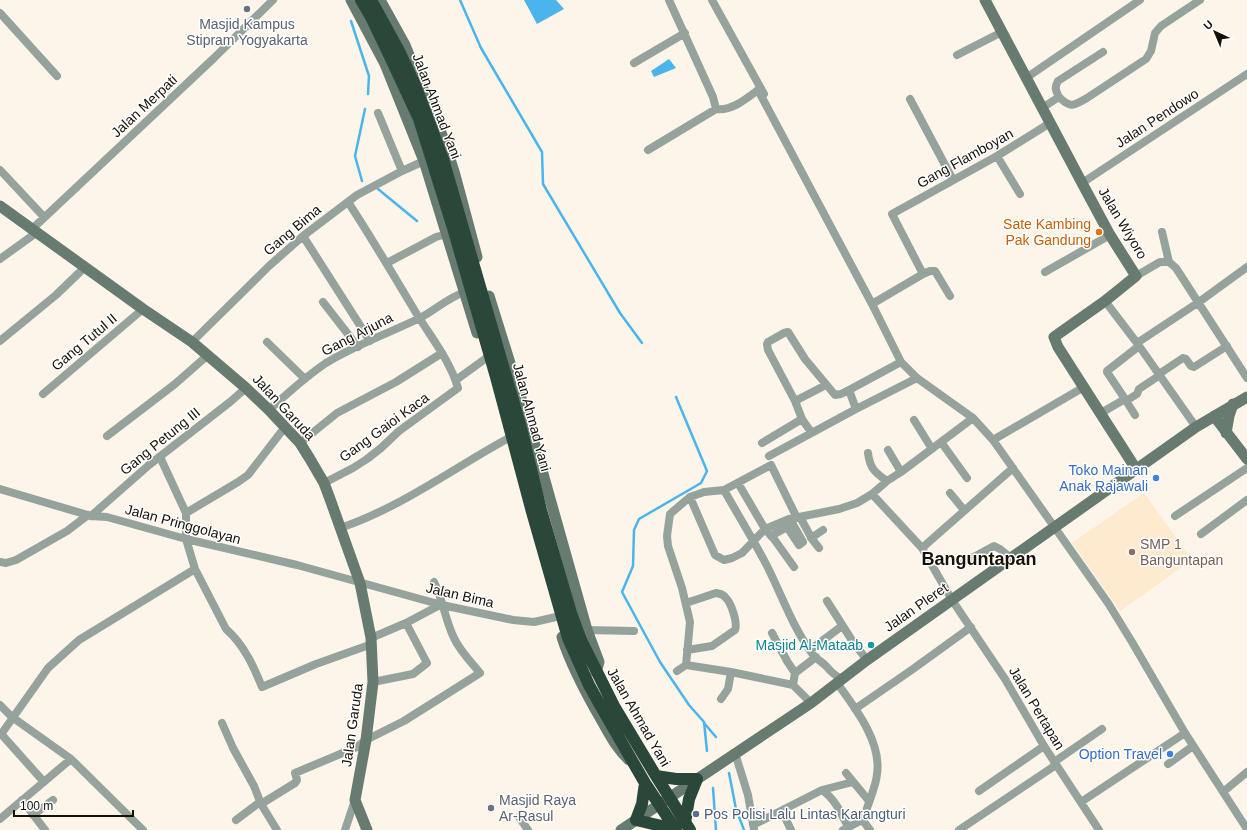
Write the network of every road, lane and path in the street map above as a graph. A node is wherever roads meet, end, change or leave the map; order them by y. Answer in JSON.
{"nodes":[{"id":1,"x":273,"y":0,"type":"edge"},
{"id":2,"x":351,"y":0,"type":"edge"},
{"id":3,"x":361,"y":0,"type":"edge"},
{"id":4,"x":371,"y":0,"type":"edge"},
{"id":5,"x":380,"y":0,"type":"edge"},
{"id":6,"x":669,"y":0,"type":"edge"},
{"id":7,"x":712,"y":0,"type":"edge"},
{"id":8,"x":985,"y":0,"type":"edge"},
{"id":9,"x":1140,"y":0,"type":"edge"},
{"id":10,"x":1200,"y":0,"type":"edge"},
{"id":11,"x":0,"y":13,"type":"edge"},
{"id":12,"x":1002,"y":32,"type":"junction"},
{"id":13,"x":685,"y":33,"type":"junction"},
{"id":14,"x":1103,"y":52,"type":"dead end"},
{"id":15,"x":957,"y":55,"type":"dead end"},
{"id":16,"x":634,"y":63,"type":"dead end"},
{"id":17,"x":1247,"y":74,"type":"edge"},
{"id":18,"x":57,"y":76,"type":"dead end"},
{"id":19,"x":1026,"y":78,"type":"junction"},
{"id":20,"x":1059,"y":97,"type":"junction"},
{"id":21,"x":910,"y":99,"type":"dead end"},
{"id":22,"x":1042,"y":108,"type":"junction"},
{"id":23,"x":716,"y":109,"type":"junction"},
{"id":24,"x":378,"y":113,"type":"dead end"},
{"id":25,"x":773,"y":120,"type":"junction"},
{"id":26,"x":1050,"y":123,"type":"junction"},
{"id":27,"x":648,"y":150,"type":"dead end"},
{"id":28,"x":997,"y":156,"type":"junction"},
{"id":29,"x":424,"y":161,"type":"junction"},
{"id":30,"x":0,"y":170,"type":"edge"},
{"id":31,"x":402,"y":171,"type":"junction"},
{"id":32,"x":952,"y":180,"type":"junction"},
{"id":33,"x":1082,"y":183,"type":"junction"},
{"id":34,"x":1020,"y":194,"type":"dead end"},
{"id":35,"x":348,"y":202,"type":"junction"},
{"id":36,"x":0,"y":206,"type":"edge"},
{"id":37,"x":44,"y":217,"type":"junction"},
{"id":38,"x":34,"y":231,"type":"junction"},
{"id":39,"x":1162,"y":232,"type":"dead end"},
{"id":40,"x":447,"y":234,"type":"junction"},
{"id":41,"x":1110,"y":235,"type":"junction"},
{"id":42,"x":303,"y":236,"type":"junction"},
{"id":43,"x":0,"y":259,"type":"edge"},
{"id":44,"x":1169,"y":262,"type":"junction"},
{"id":45,"x":387,"y":263,"type":"junction"},
{"id":46,"x":85,"y":267,"type":"junction"},
{"id":47,"x":1247,"y":267,"type":"edge"},
{"id":48,"x":1045,"y":272,"type":"dead end"},
{"id":49,"x":923,"y":274,"type":"junction"},
{"id":50,"x":1136,"y":276,"type":"junction"},
{"id":51,"x":465,"y":292,"type":"junction"},
{"id":52,"x":950,"y":296,"type":"dead end"},
{"id":53,"x":1105,"y":301,"type":"junction"},
{"id":54,"x":323,"y":302,"type":"dead end"},
{"id":55,"x":1198,"y":302,"type":"junction"},
{"id":56,"x":872,"y":304,"type":"junction"},
{"id":57,"x":143,"y":309,"type":"junction"},
{"id":58,"x":419,"y":318,"type":"junction"},
{"id":59,"x":370,"y":341,"type":"junction"},
{"id":60,"x":0,"y":342,"type":"edge"},
{"id":61,"x":192,"y":342,"type":"junction"},
{"id":62,"x":267,"y":342,"type":"dead end"},
{"id":63,"x":1138,"y":344,"type":"junction"},
{"id":64,"x":1227,"y":346,"type":"junction"},
{"id":65,"x":358,"y":347,"type":"junction"},
{"id":66,"x":442,"y":353,"type":"junction"},
{"id":67,"x":208,"y":355,"type":"junction"},
{"id":68,"x":485,"y":359,"type":"junction"},
{"id":69,"x":901,"y":362,"type":"junction"},
{"id":70,"x":1160,"y":375,"type":"junction"},
{"id":71,"x":493,"y":378,"type":"junction"},
{"id":72,"x":916,"y":378,"type":"junction"},
{"id":73,"x":1247,"y":378,"type":"edge"},
{"id":74,"x":305,"y":379,"type":"junction"},
{"id":75,"x":457,"y":384,"type":"junction"},
{"id":76,"x":826,"y":384,"type":"junction"},
{"id":77,"x":1084,"y":387,"type":"junction"},
{"id":78,"x":246,"y":388,"type":"junction"},
{"id":79,"x":849,"y":390,"type":"junction"},
{"id":80,"x":43,"y":394,"type":"dead end"},
{"id":81,"x":1247,"y":397,"type":"edge"},
{"id":82,"x":1126,"y":400,"type":"junction"},
{"id":83,"x":795,"y":401,"type":"junction"},
{"id":84,"x":1234,"y":404,"type":"junction"},
{"id":85,"x":856,"y":409,"type":"junction"},
{"id":86,"x":269,"y":410,"type":"junction"},
{"id":87,"x":1101,"y":413,"type":"junction"},
{"id":88,"x":1135,"y":415,"type":"dead end"},
{"id":89,"x":1214,"y":416,"type":"junction"},
{"id":90,"x":802,"y":418,"type":"junction"},
{"id":91,"x":973,"y":418,"type":"junction"},
{"id":92,"x":914,"y":420,"type":"dead end"},
{"id":93,"x":1196,"y":426,"type":"junction"},
{"id":94,"x":285,"y":427,"type":"junction"},
{"id":95,"x":811,"y":432,"type":"junction"},
{"id":96,"x":1226,"y":433,"type":"junction"},
{"id":97,"x":107,"y":436,"type":"dead end"},
{"id":98,"x":507,"y":439,"type":"junction"},
{"id":99,"x":993,"y":440,"type":"junction"},
{"id":100,"x":941,"y":442,"type":"junction"},
{"id":101,"x":300,"y":443,"type":"junction"},
{"id":102,"x":762,"y":443,"type":"dead end"},
{"id":103,"x":932,"y":449,"type":"junction"},
{"id":104,"x":888,"y":450,"type":"dead end"},
{"id":105,"x":868,"y":453,"type":"dead end"},
{"id":106,"x":769,"y":456,"type":"dead end"},
{"id":107,"x":160,"y":457,"type":"junction"},
{"id":108,"x":1247,"y":459,"type":"edge"},
{"id":109,"x":1013,"y":468,"type":"junction"},
{"id":110,"x":1136,"y":468,"type":"junction"},
{"id":111,"x":1247,"y":468,"type":"edge"},
{"id":112,"x":901,"y":472,"type":"junction"},
{"id":113,"x":967,"y":478,"type":"dead end"},
{"id":114,"x":887,"y":481,"type":"junction"},
{"id":115,"x":324,"y":484,"type":"junction"},
{"id":116,"x":738,"y":484,"type":"junction"},
{"id":117,"x":0,"y":489,"type":"edge"},
{"id":118,"x":724,"y":490,"type":"junction"},
{"id":119,"x":950,"y":493,"type":"dead end"},
{"id":120,"x":872,"y":494,"type":"junction"},
{"id":121,"x":690,"y":497,"type":"junction"},
{"id":122,"x":1247,"y":500,"type":"edge"},
{"id":123,"x":964,"y":510,"type":"junction"},
{"id":124,"x":537,"y":511,"type":"junction"},
{"id":125,"x":186,"y":513,"type":"junction"},
{"id":126,"x":90,"y":515,"type":"junction"},
{"id":127,"x":1175,"y":516,"type":"dead end"},
{"id":128,"x":796,"y":518,"type":"junction"},
{"id":129,"x":1054,"y":527,"type":"junction"},
{"id":130,"x":340,"y":528,"type":"junction"},
{"id":131,"x":823,"y":530,"type":"dead end"},
{"id":132,"x":768,"y":533,"type":"junction"},
{"id":133,"x":1201,"y":534,"type":"dead end"},
{"id":134,"x":811,"y":538,"type":"junction"},
{"id":135,"x":186,"y":539,"type":"junction"},
{"id":136,"x":754,"y":541,"type":"junction"},
{"id":137,"x":819,"y":548,"type":"dead end"},
{"id":138,"x":922,"y":548,"type":"junction"},
{"id":139,"x":1010,"y":558,"type":"junction"},
{"id":140,"x":0,"y":562,"type":"edge"},
{"id":141,"x":961,"y":564,"type":"dead end"},
{"id":142,"x":794,"y":566,"type":"dead end"},
{"id":143,"x":194,"y":569,"type":"junction"},
{"id":144,"x":434,"y":582,"type":"dead end"},
{"id":145,"x":360,"y":583,"type":"junction"},
{"id":146,"x":952,"y":600,"type":"junction"},
{"id":147,"x":827,"y":602,"type":"dead end"},
{"id":148,"x":686,"y":603,"type":"junction"},
{"id":149,"x":441,"y":605,"type":"junction"},
{"id":150,"x":556,"y":617,"type":"junction"},
{"id":151,"x":406,"y":624,"type":"junction"},
{"id":152,"x":842,"y":626,"type":"junction"},
{"id":153,"x":971,"y":627,"type":"junction"},
{"id":154,"x":587,"y":630,"type":"junction"},
{"id":155,"x":634,"y":631,"type":"dead end"},
{"id":156,"x":772,"y":633,"type":"dead end"},
{"id":157,"x":372,"y":641,"type":"junction"},
{"id":158,"x":688,"y":650,"type":"junction"},
{"id":159,"x":810,"y":650,"type":"junction"},
{"id":160,"x":816,"y":657,"type":"junction"},
{"id":161,"x":867,"y":660,"type":"junction"},
{"id":162,"x":686,"y":665,"type":"junction"},
{"id":163,"x":677,"y":671,"type":"dead end"},
{"id":164,"x":596,"y":672,"type":"junction"},
{"id":165,"x":731,"y":672,"type":"junction"},
{"id":166,"x":795,"y":673,"type":"junction"},
{"id":167,"x":839,"y":681,"type":"junction"},
{"id":168,"x":373,"y":682,"type":"junction"},
{"id":169,"x":793,"y":685,"type":"junction"},
{"id":170,"x":721,"y":699,"type":"dead end"},
{"id":171,"x":811,"y":702,"type":"junction"},
{"id":172,"x":0,"y":705,"type":"edge"},
{"id":173,"x":855,"y":709,"type":"junction"},
{"id":174,"x":12,"y":717,"type":"junction"},
{"id":175,"x":222,"y":723,"type":"dead end"},
{"id":176,"x":1102,"y":729,"type":"dead end"},
{"id":177,"x":1185,"y":733,"type":"junction"},
{"id":178,"x":1,"y":736,"type":"edge"},
{"id":179,"x":366,"y":740,"type":"junction"},
{"id":180,"x":1044,"y":746,"type":"junction"},
{"id":181,"x":1195,"y":749,"type":"junction"},
{"id":182,"x":735,"y":753,"type":"junction"},
{"id":183,"x":71,"y":759,"type":"junction"},
{"id":184,"x":1055,"y":763,"type":"junction"},
{"id":185,"x":634,"y":764,"type":"junction"},
{"id":186,"x":1168,"y":764,"type":"dead end"},
{"id":187,"x":1247,"y":772,"type":"edge"},
{"id":188,"x":846,"y":773,"type":"dead end"},
{"id":189,"x":656,"y":776,"type":"junction"},
{"id":190,"x":697,"y":779,"type":"junction"},
{"id":191,"x":44,"y":782,"type":"junction"},
{"id":192,"x":853,"y":782,"type":"junction"},
{"id":193,"x":645,"y":783,"type":"junction"},
{"id":194,"x":822,"y":790,"type":"junction"},
{"id":195,"x":979,"y":791,"type":"dead end"},
{"id":196,"x":1223,"y":792,"type":"junction"},
{"id":197,"x":669,"y":798,"type":"junction"},
{"id":198,"x":22,"y":800,"type":"junction"},
{"id":199,"x":53,"y":800,"type":"dead end"},
{"id":200,"x":355,"y":800,"type":"junction"},
{"id":201,"x":869,"y":801,"type":"junction"},
{"id":202,"x":1081,"y":802,"type":"junction"},
{"id":203,"x":260,"y":803,"type":"junction"},
{"id":204,"x":659,"y":804,"type":"junction"},
{"id":205,"x":782,"y":811,"type":"junction"},
{"id":206,"x":33,"y":815,"type":"junction"},
{"id":207,"x":519,"y":818,"type":"dead end"},
{"id":208,"x":0,"y":819,"type":"edge"},
{"id":209,"x":864,"y":819,"type":"junction"},
{"id":210,"x":236,"y":820,"type":"dead end"},
{"id":211,"x":636,"y":820,"type":"junction"},
{"id":212,"x":681,"y":828,"type":"edge"},
{"id":213,"x":754,"y":828,"type":"edge"},
{"id":214,"x":845,"y":829,"type":"edge"},
{"id":215,"x":45,"y":830,"type":"edge"},
{"id":216,"x":144,"y":830,"type":"edge"},
{"id":217,"x":277,"y":830,"type":"edge"},
{"id":218,"x":345,"y":830,"type":"edge"},
{"id":219,"x":367,"y":830,"type":"edge"},
{"id":220,"x":528,"y":830,"type":"edge"},
{"id":221,"x":621,"y":830,"type":"edge"},
{"id":222,"x":791,"y":830,"type":"edge"},
{"id":223,"x":870,"y":830,"type":"edge"},
{"id":224,"x":959,"y":830,"type":"edge"},
{"id":225,"x":1099,"y":830,"type":"edge"},
{"id":226,"x":1247,"y":830,"type":"edge"}],
"edges":[{"from":1,"to":37,"type":"street","name":"Jalan Merpati"},
{"from":2,"to":29,"type":"street"},
{"from":3,"to":71,"type":"highway","name":"Jalan Ahmad Yani"},
{"from":4,"to":124,"type":"highway","name":"Jalan Ahmad Yani"},
{"from":5,"to":154,"type":"street"},
{"from":6,"to":13,"type":"street"},
{"from":7,"to":25,"type":"street"},
{"from":8,"to":12,"type":"street","name":"Jalan Wiyoro"},
{"from":9,"to":19,"type":"street"},
{"from":10,"to":20,"type":"street"},
{"from":11,"to":18,"type":"street"},
{"from":12,"to":15,"type":"street"},
{"from":12,"to":19,"type":"street","name":"Jalan Wiyoro"},
{"from":13,"to":16,"type":"street"},
{"from":13,"to":23,"type":"street"},
{"from":14,"to":20,"type":"street"},
{"from":17,"to":33,"type":"street","name":"Jalan Pendowo"},
{"from":19,"to":22,"type":"street","name":"Jalan Wiyoro"},
{"from":20,"to":22,"type":"street"},
{"from":21,"to":32,"type":"street"},
{"from":22,"to":26,"type":"street","name":"Jalan Wiyoro"},
{"from":23,"to":25,"type":"street"},
{"from":23,"to":27,"type":"street"},
{"from":24,"to":31,"type":"street"},
{"from":25,"to":56,"type":"street"},
{"from":26,"to":28,"type":"street","name":"Gang Flamboyan"},
{"from":26,"to":33,"type":"street","name":"Jalan Wiyoro"},
{"from":28,"to":32,"type":"street","name":"Gang Flamboyan"},
{"from":28,"to":34,"type":"street"},
{"from":29,"to":31,"type":"street","name":"Gang Bima"},
{"from":29,"to":40,"type":"street"},
{"from":30,"to":37,"type":"street"},
{"from":31,"to":35,"type":"street","name":"Gang Bima"},
{"from":32,"to":49,"type":"street","name":"Gang Flamboyan"},
{"from":33,"to":41,"type":"street","name":"Jalan Wiyoro"},
{"from":35,"to":42,"type":"street","name":"Gang Bima"},
{"from":35,"to":45,"type":"street"},
{"from":36,"to":38,"type":"street","name":"Jalan Garuda"},
{"from":37,"to":38,"type":"street","name":"Jalan Merpati"},
{"from":38,"to":43,"type":"street","name":"Jalan Merpati"},
{"from":38,"to":46,"type":"street","name":"Jalan Garuda"},
{"from":39,"to":44,"type":"street"},
{"from":40,"to":45,"type":"street"},
{"from":40,"to":51,"type":"street"},
{"from":41,"to":48,"type":"street"},
{"from":41,"to":50,"type":"street","name":"Jalan Wiyoro"},
{"from":42,"to":59,"type":"street"},
{"from":42,"to":61,"type":"street","name":"Gang Bima"},
{"from":44,"to":50,"type":"street"},
{"from":44,"to":55,"type":"street"},
{"from":45,"to":58,"type":"street"},
{"from":46,"to":57,"type":"street","name":"Jalan Garuda"},
{"from":46,"to":60,"type":"street"},
{"from":47,"to":55,"type":"street"},
{"from":49,"to":52,"type":"street"},
{"from":49,"to":56,"type":"street"},
{"from":50,"to":53,"type":"street","name":"Jalan Wiyoro"},
{"from":51,"to":58,"type":"street","name":"Gang Arjuna"},
{"from":51,"to":68,"type":"street"},
{"from":53,"to":63,"type":"street"},
{"from":53,"to":77,"type":"street","name":"Jalan Wiyoro"},
{"from":54,"to":65,"type":"street"},
{"from":55,"to":63,"type":"street"},
{"from":55,"to":64,"type":"street"},
{"from":56,"to":69,"type":"street"},
{"from":57,"to":61,"type":"street","name":"Jalan Garuda"},
{"from":57,"to":80,"type":"street","name":"Gang Tutul II"},
{"from":58,"to":59,"type":"street","name":"Gang Arjuna"},
{"from":58,"to":66,"type":"street"},
{"from":59,"to":65,"type":"street","name":"Gang Arjuna"},
{"from":61,"to":67,"type":"street","name":"Jalan Garuda"},
{"from":62,"to":74,"type":"street"},
{"from":63,"to":70,"type":"street"},
{"from":63,"to":82,"type":"street"},
{"from":64,"to":70,"type":"street"},
{"from":64,"to":73,"type":"street"},
{"from":65,"to":74,"type":"street","name":"Gang Arjuna"},
{"from":66,"to":75,"type":"street"},
{"from":66,"to":101,"type":"street"},
{"from":67,"to":78,"type":"street","name":"Jalan Garuda"},
{"from":67,"to":97,"type":"street"},
{"from":68,"to":71,"type":"street"},
{"from":68,"to":75,"type":"street","name":"Gang Gaioi Kaca"},
{"from":69,"to":72,"type":"street"},
{"from":69,"to":79,"type":"street"},
{"from":70,"to":82,"type":"street"},
{"from":70,"to":93,"type":"street"},
{"from":71,"to":98,"type":"street"},
{"from":71,"to":124,"type":"highway","name":"Jalan Ahmad Yani"},
{"from":72,"to":85,"type":"street"},
{"from":72,"to":91,"type":"street"},
{"from":74,"to":86,"type":"street","name":"Gang Arjuna"},
{"from":75,"to":115,"type":"street","name":"Gang Gaioi Kaca"},
{"from":76,"to":79,"type":"street"},
{"from":76,"to":83,"type":"street"},
{"from":76,"to":83,"type":"street"},
{"from":77,"to":87,"type":"street","name":"Jalan Wiyoro"},
{"from":77,"to":99,"type":"street"},
{"from":78,"to":86,"type":"street","name":"Jalan Garuda"},
{"from":78,"to":107,"type":"street","name":"Gang Petung III"},
{"from":79,"to":85,"type":"street"},
{"from":81,"to":84,"type":"street","name":"Jalan Pleret"},
{"from":82,"to":87,"type":"street"},
{"from":82,"to":88,"type":"street"},
{"from":83,"to":90,"type":"street"},
{"from":84,"to":89,"type":"street","name":"Jalan Pleret"},
{"from":84,"to":96,"type":"street"},
{"from":85,"to":95,"type":"street"},
{"from":86,"to":94,"type":"street","name":"Jalan Garuda"},
{"from":87,"to":110,"type":"street","name":"Jalan Wiyoro"},
{"from":89,"to":93,"type":"street","name":"Jalan Pleret"},
{"from":89,"to":96,"type":"street"},
{"from":90,"to":95,"type":"street"},
{"from":90,"to":102,"type":"street"},
{"from":91,"to":99,"type":"street"},
{"from":91,"to":100,"type":"street"},
{"from":92,"to":103,"type":"street"},
{"from":93,"to":110,"type":"street","name":"Jalan Pleret"},
{"from":94,"to":101,"type":"street","name":"Jalan Garuda"},
{"from":94,"to":125,"type":"street"},
{"from":95,"to":106,"type":"street"},
{"from":96,"to":108,"type":"street"},
{"from":98,"to":130,"type":"street"},
{"from":98,"to":150,"type":"street"},
{"from":99,"to":109,"type":"street"},
{"from":100,"to":103,"type":"street"},
{"from":100,"to":113,"type":"street"},
{"from":101,"to":115,"type":"street","name":"Jalan Garuda"},
{"from":103,"to":112,"type":"street"},
{"from":104,"to":112,"type":"street"},
{"from":105,"to":114,"type":"street"},
{"from":107,"to":125,"type":"street"},
{"from":107,"to":126,"type":"street","name":"Gang Petung III"},
{"from":109,"to":123,"type":"street"},
{"from":109,"to":129,"type":"street"},
{"from":110,"to":129,"type":"street","name":"Jalan Pleret"},
{"from":111,"to":127,"type":"street"},
{"from":112,"to":114,"type":"street"},
{"from":114,"to":120,"type":"street"},
{"from":115,"to":130,"type":"street","name":"Jalan Garuda"},
{"from":116,"to":118,"type":"street"},
{"from":116,"to":128,"type":"street"},
{"from":116,"to":132,"type":"street"},
{"from":117,"to":126,"type":"street","name":"Jalan Pringgolayan"},
{"from":118,"to":121,"type":"street"},
{"from":118,"to":136,"type":"street"},
{"from":119,"to":123,"type":"street"},
{"from":120,"to":128,"type":"street"},
{"from":120,"to":138,"type":"street","name":"Jalan Pertapan"},
{"from":121,"to":136,"type":"street"},
{"from":121,"to":148,"type":"street"},
{"from":122,"to":133,"type":"street"},
{"from":123,"to":138,"type":"street"},
{"from":124,"to":164,"type":"highway","name":"Jalan Ahmad Yani"},
{"from":124,"to":185,"type":"highway","name":"Jalan Ahmad Yani"},
{"from":125,"to":135,"type":"street"},
{"from":126,"to":135,"type":"street","name":"Jalan Pringgolayan"},
{"from":126,"to":140,"type":"street","name":"Gang Petung III"},
{"from":128,"to":132,"type":"street"},
{"from":128,"to":132,"type":"street"},
{"from":128,"to":134,"type":"street"},
{"from":129,"to":139,"type":"street","name":"Jalan Pleret"},
{"from":129,"to":177,"type":"street"},
{"from":130,"to":145,"type":"street","name":"Jalan Garuda"},
{"from":131,"to":134,"type":"street"},
{"from":132,"to":136,"type":"street"},
{"from":132,"to":142,"type":"street"},
{"from":134,"to":137,"type":"street"},
{"from":135,"to":143,"type":"street"},
{"from":135,"to":145,"type":"street","name":"Jalan Pringgolayan"},
{"from":136,"to":159,"type":"street"},
{"from":138,"to":146,"type":"street","name":"Jalan Pertapan"},
{"from":139,"to":141,"type":"street"},
{"from":139,"to":146,"type":"street","name":"Jalan Pleret"},
{"from":143,"to":157,"type":"street"},
{"from":143,"to":174,"type":"street"},
{"from":144,"to":149,"type":"street"},
{"from":145,"to":149,"type":"street","name":"Jalan Bima"},
{"from":145,"to":157,"type":"street","name":"Jalan Garuda"},
{"from":146,"to":153,"type":"street","name":"Jalan Pertapan"},
{"from":146,"to":161,"type":"street","name":"Jalan Pleret"},
{"from":147,"to":152,"type":"street"},
{"from":148,"to":158,"type":"street"},
{"from":148,"to":158,"type":"street"},
{"from":149,"to":150,"type":"street","name":"Jalan Bima"},
{"from":149,"to":151,"type":"street"},
{"from":149,"to":179,"type":"street"},
{"from":150,"to":185,"type":"street"},
{"from":151,"to":157,"type":"street"},
{"from":151,"to":168,"type":"street"},
{"from":152,"to":159,"type":"street"},
{"from":152,"to":161,"type":"street"},
{"from":153,"to":173,"type":"street"},
{"from":153,"to":180,"type":"street","name":"Jalan Pertapan"},
{"from":154,"to":155,"type":"street"},
{"from":154,"to":164,"type":"street"},
{"from":156,"to":166,"type":"street"},
{"from":157,"to":168,"type":"street","name":"Jalan Garuda"},
{"from":158,"to":162,"type":"street"},
{"from":159,"to":160,"type":"street"},
{"from":160,"to":166,"type":"street"},
{"from":160,"to":167,"type":"street"},
{"from":161,"to":167,"type":"street","name":"Jalan Pleret"},
{"from":162,"to":163,"type":"street"},
{"from":162,"to":165,"type":"street"},
{"from":164,"to":189,"type":"highway","name":"Jalan Ahmad Yani"},
{"from":165,"to":169,"type":"street"},
{"from":165,"to":170,"type":"street"},
{"from":166,"to":169,"type":"street"},
{"from":167,"to":171,"type":"street","name":"Jalan Pleret"},
{"from":167,"to":173,"type":"street"},
{"from":168,"to":179,"type":"street","name":"Jalan Garuda"},
{"from":169,"to":171,"type":"street"},
{"from":171,"to":182,"type":"street","name":"Jalan Pleret"},
{"from":172,"to":174,"type":"street"},
{"from":173,"to":201,"type":"street"},
{"from":174,"to":178,"type":"street"},
{"from":174,"to":183,"type":"street"},
{"from":175,"to":203,"type":"street"},
{"from":176,"to":184,"type":"street"},
{"from":177,"to":181,"type":"street"},
{"from":177,"to":202,"type":"street"},
{"from":178,"to":191,"type":"street"},
{"from":179,"to":200,"type":"street","name":"Jalan Garuda"},
{"from":179,"to":203,"type":"street"},
{"from":180,"to":184,"type":"street","name":"Jalan Pertapan"},
{"from":180,"to":195,"type":"street"},
{"from":181,"to":186,"type":"street"},
{"from":181,"to":196,"type":"street"},
{"from":182,"to":190,"type":"street","name":"Jalan Pleret"},
{"from":182,"to":213,"type":"street"},
{"from":183,"to":191,"type":"street"},
{"from":183,"to":216,"type":"street"},
{"from":184,"to":202,"type":"street","name":"Jalan Pertapan"},
{"from":184,"to":224,"type":"street"},
{"from":185,"to":193,"type":"highway","name":"Jalan Ahmad Yani"},
{"from":187,"to":196,"type":"street"},
{"from":188,"to":192,"type":"street"},
{"from":189,"to":190,"type":"highway"},
{"from":189,"to":197,"type":"highway","name":"Jalan Ahmad Yani"},
{"from":190,"to":197,"type":"street","name":"Jalan Pleret"},
{"from":190,"to":212,"type":"highway"},
{"from":191,"to":198,"type":"street"},
{"from":192,"to":194,"type":"street"},
{"from":192,"to":201,"type":"street"},
{"from":193,"to":204,"type":"highway","name":"Jalan Ahmad Yani"},
{"from":193,"to":211,"type":"highway"},
{"from":194,"to":205,"type":"street"},
{"from":194,"to":214,"type":"street"},
{"from":196,"to":226,"type":"street"},
{"from":197,"to":204,"type":"street","name":"Jalan Pleret"},
{"from":197,"to":212,"type":"highway","name":"Jalan Ahmad Yani"},
{"from":198,"to":206,"type":"street"},
{"from":198,"to":208,"type":"street"},
{"from":199,"to":206,"type":"street"},
{"from":200,"to":218,"type":"street"},
{"from":200,"to":219,"type":"street"},
{"from":201,"to":209,"type":"street"},
{"from":202,"to":225,"type":"street","name":"Jalan Pertapan"},
{"from":203,"to":210,"type":"street"},
{"from":203,"to":217,"type":"street"},
{"from":204,"to":211,"type":"street","name":"Jalan Pleret"},
{"from":204,"to":212,"type":"highway","name":"Jalan Ahmad Yani"},
{"from":205,"to":213,"type":"street"},
{"from":205,"to":222,"type":"street"},
{"from":206,"to":215,"type":"street"},
{"from":207,"to":220,"type":"street"},
{"from":209,"to":214,"type":"street"},
{"from":209,"to":223,"type":"street"},
{"from":211,"to":212,"type":"highway"},
{"from":211,"to":221,"type":"street","name":"Jalan Pleret"}]}
